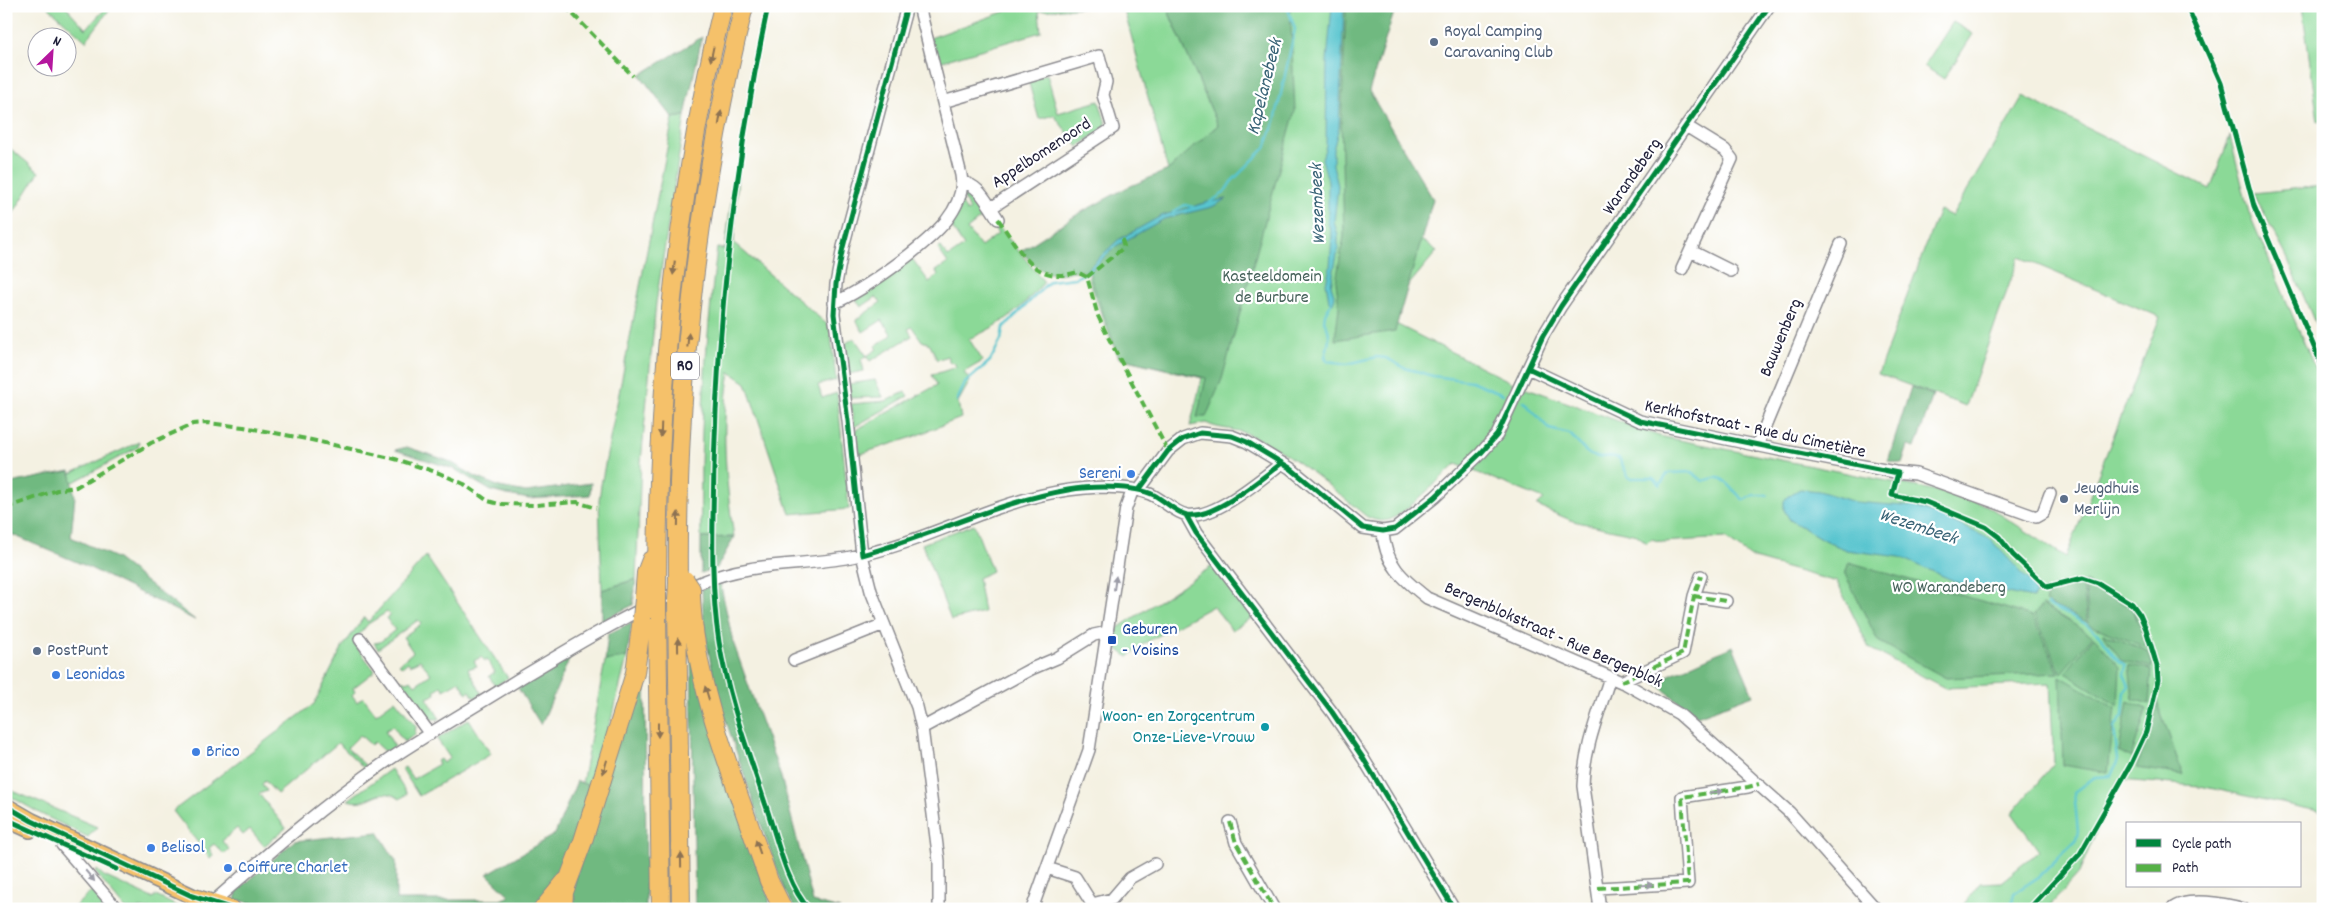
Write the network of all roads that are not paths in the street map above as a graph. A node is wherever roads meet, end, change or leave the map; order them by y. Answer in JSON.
{"nodes":[{"id":1,"x":723,"y":6,"type":"edge"},
{"id":2,"x":744,"y":6,"type":"edge"},
{"id":3,"x":907,"y":6,"type":"edge"},
{"id":4,"x":919,"y":6,"type":"edge"},
{"id":5,"x":1769,"y":6,"type":"edge"},
{"id":6,"x":942,"y":102,"type":"junction"},
{"id":7,"x":1686,"y":126,"type":"junction"},
{"id":8,"x":962,"y":182,"type":"junction"},
{"id":9,"x":991,"y":208,"type":"junction"},
{"id":10,"x":998,"y":219,"type":"dead end"},
{"id":11,"x":1841,"y":244,"type":"dead end"},
{"id":12,"x":1691,"y":251,"type":"junction"},
{"id":13,"x":1682,"y":269,"type":"dead end"},
{"id":14,"x":1731,"y":270,"type":"dead end"},
{"id":15,"x":834,"y":303,"type":"junction"},
{"id":16,"x":1528,"y":368,"type":"junction"},
{"id":17,"x":1757,"y":446,"type":"junction"},
{"id":18,"x":1282,"y":463,"type":"junction"},
{"id":19,"x":1136,"y":489,"type":"junction"},
{"id":20,"x":2050,"y":494,"type":"dead end"},
{"id":21,"x":1186,"y":515,"type":"junction"},
{"id":22,"x":1383,"y":531,"type":"junction"},
{"id":23,"x":862,"y":555,"type":"junction"},
{"id":24,"x":1701,"y":576,"type":"dead end"},
{"id":25,"x":682,"y":585,"type":"junction"},
{"id":26,"x":1694,"y":596,"type":"junction"},
{"id":27,"x":1726,"y":601,"type":"dead end"},
{"id":28,"x":650,"y":614,"type":"junction"},
{"id":29,"x":884,"y":624,"type":"junction"},
{"id":30,"x":1108,"y":632,"type":"junction"},
{"id":31,"x":360,"y":639,"type":"dead end"},
{"id":32,"x":794,"y":660,"type":"dead end"},
{"id":33,"x":1610,"y":677,"type":"junction"},
{"id":34,"x":1622,"y":682,"type":"junction"},
{"id":35,"x":922,"y":728,"type":"junction"},
{"id":36,"x":430,"y":734,"type":"junction"},
{"id":37,"x":1760,"y":784,"type":"junction"},
{"id":38,"x":6,"y":806,"type":"edge"},
{"id":39,"x":6,"y":819,"type":"edge"},
{"id":40,"x":1230,"y":822,"type":"dead end"},
{"id":41,"x":62,"y":845,"type":"junction"},
{"id":42,"x":1155,"y":864,"type":"dead end"},
{"id":43,"x":1047,"y":868,"type":"junction"},
{"id":44,"x":568,"y":878,"type":"junction"},
{"id":45,"x":770,"y":881,"type":"junction"},
{"id":46,"x":1598,"y":888,"type":"junction"},
{"id":47,"x":206,"y":907,"type":"edge"},
{"id":48,"x":117,"y":909,"type":"edge"},
{"id":49,"x":233,"y":909,"type":"edge"},
{"id":50,"x":543,"y":909,"type":"edge"},
{"id":51,"x":563,"y":909,"type":"edge"},
{"id":52,"x":661,"y":909,"type":"edge"},
{"id":53,"x":681,"y":909,"type":"edge"},
{"id":54,"x":774,"y":909,"type":"edge"},
{"id":55,"x":782,"y":909,"type":"edge"},
{"id":56,"x":939,"y":909,"type":"edge"},
{"id":57,"x":1032,"y":909,"type":"edge"},
{"id":58,"x":1274,"y":909,"type":"edge"},
{"id":59,"x":1454,"y":909,"type":"edge"},
{"id":60,"x":1600,"y":909,"type":"edge"},
{"id":61,"x":1876,"y":909,"type":"edge"},
{"id":62,"x":2172,"y":909,"type":"edge"},
{"id":63,"x":2244,"y":909,"type":"edge"}],
"edges":[{"from":1,"to":28,"type":"highway","number":"R0","one_way":true,"bridge":true},
{"from":25,"to":2,"type":"highway","number":"R0","one_way":true},
{"from":3,"to":15,"type":"street"},
{"from":4,"to":6,"type":"street"},
{"from":5,"to":7,"type":"street","name":"Warandeberg"},
{"from":6,"to":8,"type":"street"},
{"from":6,"to":9,"type":"street","name":"Appelbomenoord"},
{"from":7,"to":12,"type":"street"},
{"from":7,"to":16,"type":"street","name":"Warandeberg"},
{"from":8,"to":9,"type":"street","name":"Appelbomenoord"},
{"from":8,"to":15,"type":"street"},
{"from":9,"to":10,"type":"street","name":"Appelbomenoord"},
{"from":11,"to":17,"type":"street","name":"Bauwenberg"},
{"from":12,"to":13,"type":"street"},
{"from":12,"to":14,"type":"street"},
{"from":15,"to":23,"type":"street"},
{"from":16,"to":17,"type":"street","name":"Kerkhofstraat - Rue du Cimetière"},
{"from":16,"to":22,"type":"street","name":"Warandeberg"},
{"from":17,"to":20,"type":"street","name":"Kerkhofstraat - Rue du Cimetière"},
{"from":18,"to":19,"type":"street"},
{"from":18,"to":21,"type":"street"},
{"from":18,"to":22,"type":"street"},
{"from":19,"to":21,"type":"street"},
{"from":19,"to":23,"type":"street"},
{"from":30,"to":19,"type":"street","one_way":true},
{"from":21,"to":59,"type":"street"},
{"from":22,"to":33,"type":"street","name":"Bergenblokstraat - Rue Bergenblok"},
{"from":23,"to":29,"type":"street"},
{"from":23,"to":36,"type":"street"},
{"from":24,"to":26,"type":"street"},
{"from":45,"to":25,"type":"highway","one_way":true},
{"from":53,"to":25,"type":"highway","number":"R0","one_way":true},
{"from":26,"to":27,"type":"street"},
{"from":26,"to":34,"type":"street"},
{"from":28,"to":44,"type":"highway","one_way":true},
{"from":28,"to":52,"type":"highway","number":"R0","one_way":true},
{"from":29,"to":32,"type":"street"},
{"from":29,"to":35,"type":"street"},
{"from":30,"to":35,"type":"street"},
{"from":30,"to":43,"type":"street"},
{"from":31,"to":36,"type":"street"},
{"from":33,"to":34,"type":"street","name":"Bergenblokstraat - Rue Bergenblok"},
{"from":33,"to":46,"type":"street"},
{"from":34,"to":37,"type":"street","name":"Bergenblokstraat - Rue Bergenblok"},
{"from":35,"to":56,"type":"street"},
{"from":36,"to":47,"type":"street"},
{"from":46,"to":37,"type":"street","one_way":true},
{"from":37,"to":61,"type":"street","name":"Bergenblokstraat - Rue Bergenblok"},
{"from":38,"to":47,"type":"main road"},
{"from":39,"to":41,"type":"main road"},
{"from":40,"to":58,"type":"street"},
{"from":41,"to":47,"type":"main road"},
{"from":41,"to":48,"type":"street","one_way":true},
{"from":42,"to":43,"type":"street"},
{"from":43,"to":57,"type":"street"},
{"from":44,"to":50,"type":"highway"},
{"from":44,"to":51,"type":"highway"},
{"from":45,"to":54,"type":"highway"},
{"from":45,"to":55,"type":"highway"},
{"from":46,"to":60,"type":"street"},
{"from":47,"to":49,"type":"main road"},
{"from":62,"to":63,"type":"street"}]}
